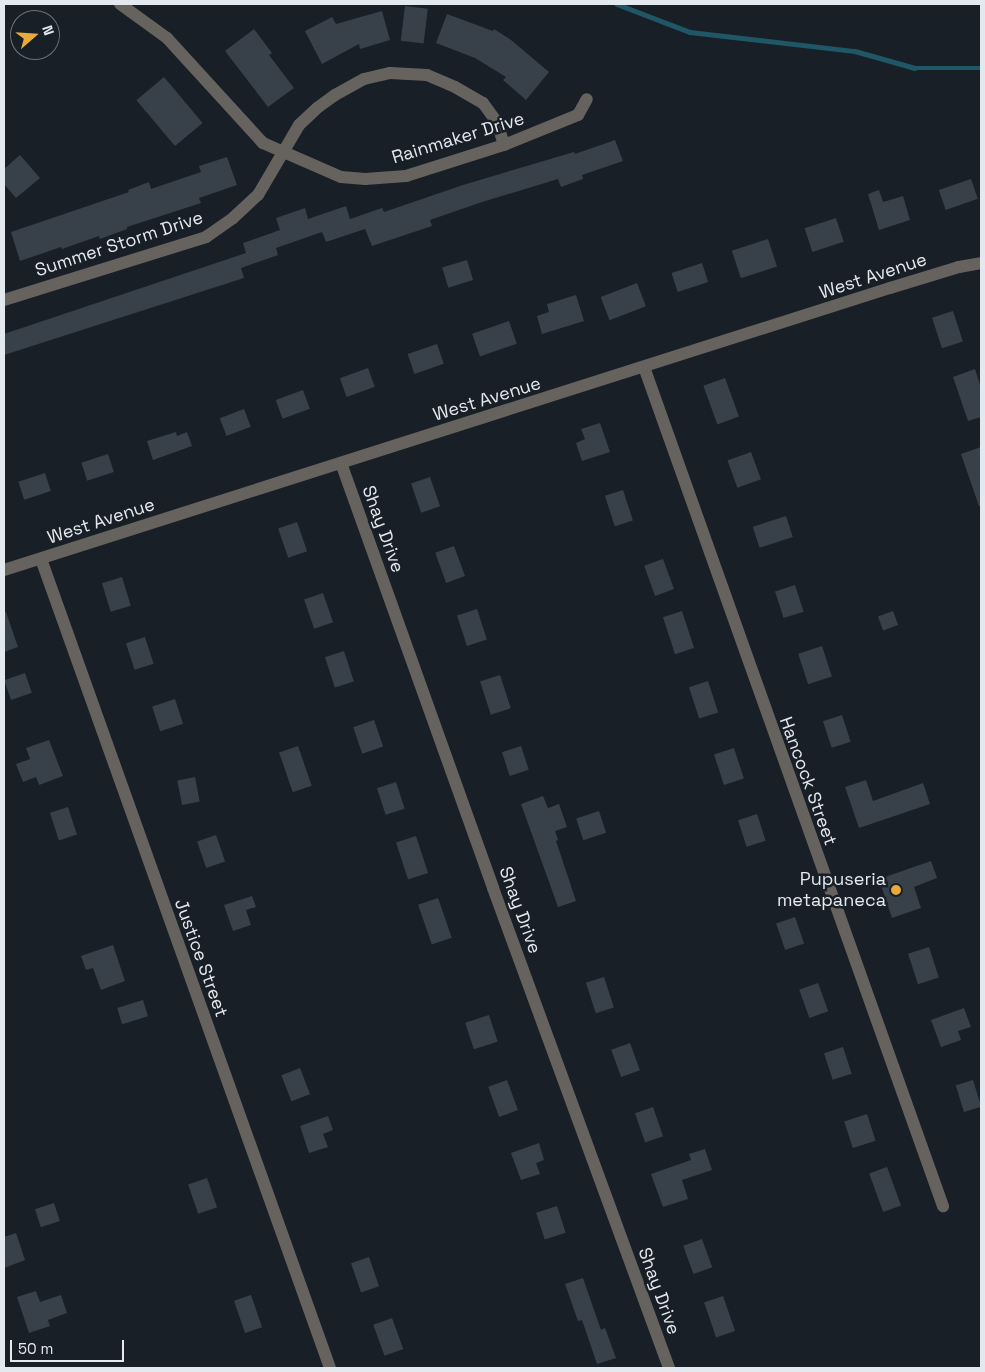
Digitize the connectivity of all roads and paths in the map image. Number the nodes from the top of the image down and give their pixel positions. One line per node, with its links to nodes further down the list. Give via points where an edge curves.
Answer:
1 (120, 4): 4 (street, Rainmaker Drive, via 167,38 263,144)
2 (587, 98): 3 (street, Rainmaker Drive, via 578,115)
3 (504, 145): 4 (street, Rainmaker Drive, via 406,176 365,179 341,177); 4 (street, Summer Storm Drive, via 497,122 483,103 427,75 390,73 364,79 317,108 300,125)
4 (284, 152): 6 (street, Summer Storm Drive, via 258,195 206,237)
5 (981, 263): 7 (street, West Avenue, via 959,267)
6 (4, 300)
7 (644, 367): 8 (street, West Avenue); 11 (street, Hancock Street)
8 (341, 463): 9 (street, West Avenue); 13 (street, Shay Drive)
9 (41, 559): 10 (street, West Avenue); 12 (street, Justice Street)
10 (4, 570)
11 (943, 1206)
12 (330, 1368)
13 (669, 1368)

